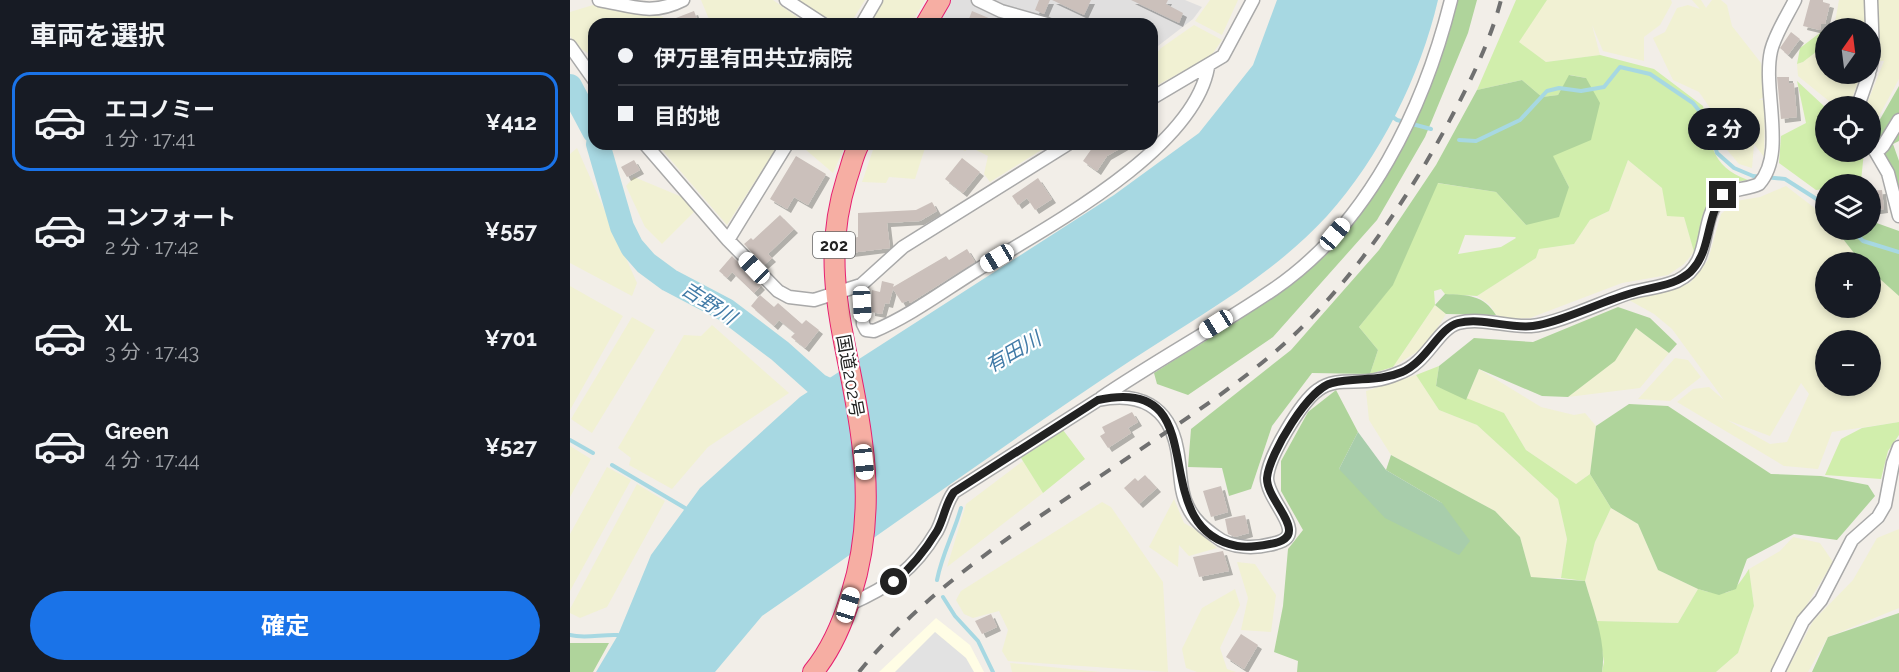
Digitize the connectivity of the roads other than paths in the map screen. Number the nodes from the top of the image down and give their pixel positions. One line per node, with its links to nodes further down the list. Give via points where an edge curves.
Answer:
1 (599, 0): 2 (street, via 654,10)
2 (683, 0)
3 (786, 0): 11 (street)
4 (876, 0): 12 (street)
5 (940, 0): 13 (highway)
6 (978, 0): 14 (street)
7 (1253, 0): 17 (street, via 1223,56)
8 (1451, 0): 33 (street, via 1445,27 1403,133 1369,192 1323,248 1276,288)
9 (1795, 0): 33 (street, via 1771,50 1772,150 1767,171 1759,184 1723,195 1716,204 1693,270 1677,281 1534,326 1470,321 1454,324 1423,359 1402,372 1375,380 1331,383 1318,390 1306,402 1272,457 1267,478 1270,493 1290,523 1286,538 1277,543 1238,546 1221,541 1200,525 1187,507 1177,448 1166,419 1153,405 1135,399)
10 (1871, 0): 15 (street)
11 (814, 18)
12 (866, 18)
13 (930, 18)
14 (1026, 18)
15 (1872, 18)
16 (570, 46): 18 (street)
17 (1208, 67): 19 (street); 21 (street, via 1205,85 1186,115)
18 (588, 72)
19 (1158, 95)
20 (1899, 120): 22 (street)
21 (1158, 145)
22 (1881, 146)
23 (650, 150): 30 (street)
24 (783, 150): 30 (street)
25 (857, 150): 32 (highway, 国道202号 / 202, via 836,225)
26 (1058, 150): 31 (street, via 903,247)
27 (1153, 150): 31 (street, via 1067,216 874,331 866,330 863,324)
28 (1881, 162): 29 (street, via 1888,173)
29 (1899, 216)
30 (728, 240): 32 (street, via 778,291 789,297 814,300)
31 (861, 285): 32 (street)
32 (836, 295): 35 (highway, 国道202号 / 202, via 866,483 866,522)
33 (1098, 400): 35 (street, via 954,492 938,530 904,574)
34 (1899, 447): 37 (street, via 1885,506 1852,540 1821,600 1803,621)
35 (848, 605): 36 (highway, 国道202号 / 202)
36 (813, 672)
37 (1778, 672)

